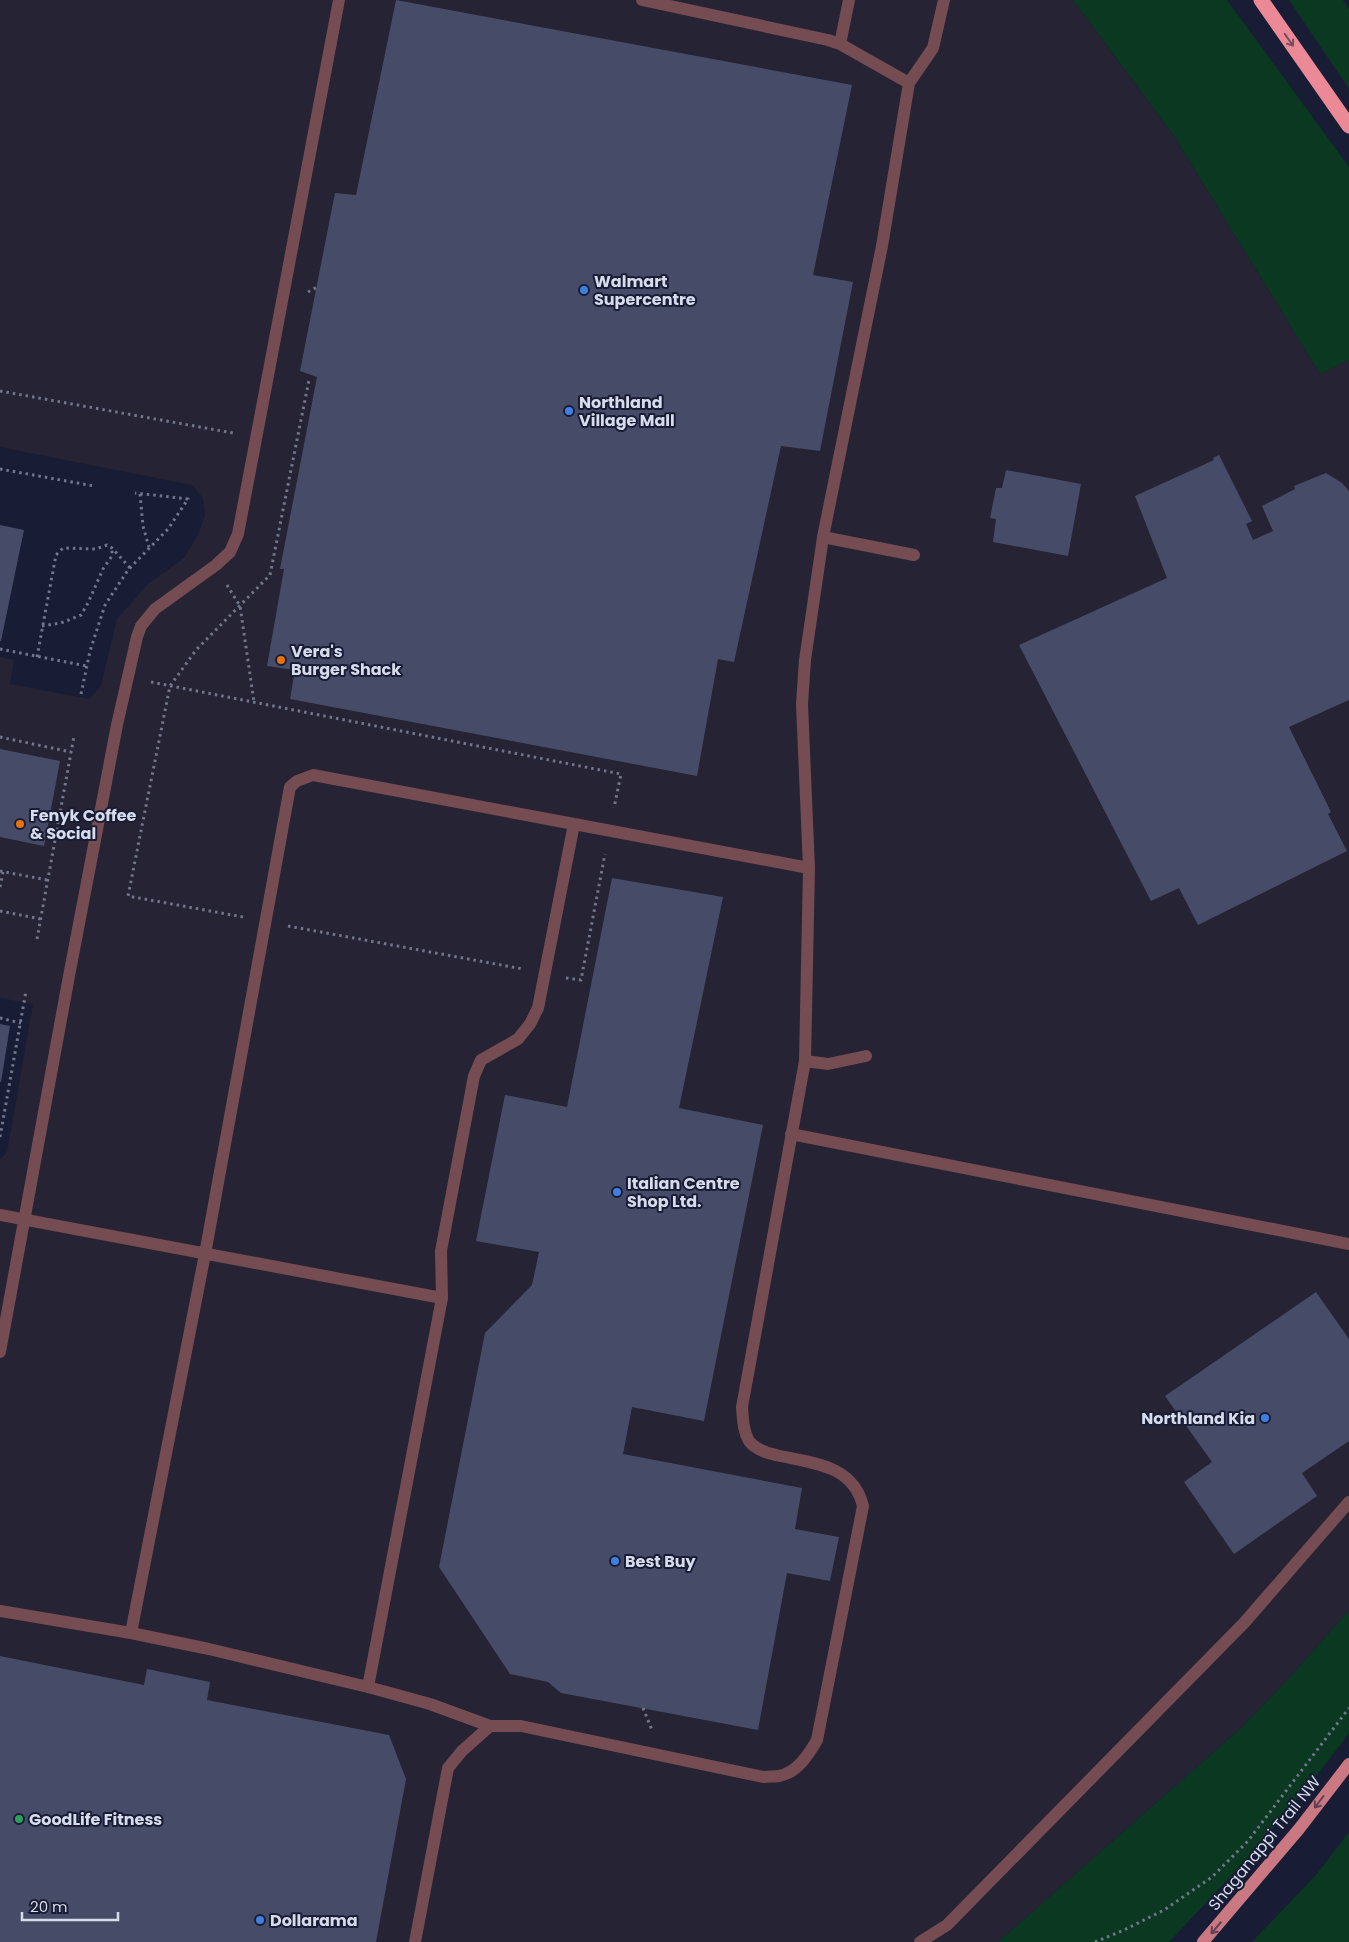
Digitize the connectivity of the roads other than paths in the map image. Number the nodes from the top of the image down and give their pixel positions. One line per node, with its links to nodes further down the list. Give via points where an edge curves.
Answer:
1 (339, 0): 17 (lane, via 238,534 230,552 155,610 141,626 137,637 76,937)
2 (642, 0): 6 (lane)
3 (849, 0): 6 (lane)
4 (944, 0): 7 (lane, via 933,48)
5 (1261, 0): 8 (highway, one-way to 8)
6 (840, 44): 7 (lane)
7 (910, 83): 9 (lane, via 882,246)
8 (1349, 126)
9 (823, 538): 10 (lane); 12 (lane, via 802,689)
10 (914, 555)
11 (574, 824): 12 (lane); 19 (lane, via 313,775 290,787); 20 (lane, via 538,1008 518,1039 481,1060 474,1076 441,1251)
12 (809, 868): 14 (lane)
13 (866, 1056): 14 (lane, via 828,1064)
14 (805, 1061): 15 (lane)
15 (791, 1134): 18 (lane); 26 (lane, via 742,1407 743,1426 750,1442 762,1452 824,1466 843,1474 860,1492 863,1506 818,1740 796,1768 780,1776 763,1777 521,1726)
16 (0, 1215): 17 (lane)
17 (25, 1221): 19 (lane); 21 (lane)
18 (1349, 1244)
19 (205, 1254): 20 (lane); 24 (lane)
20 (442, 1298): 25 (lane)
21 (0, 1352)
22 (1349, 1502): 29 (lane, via 1244,1623 947,1924)
23 (0, 1611): 24 (lane)
24 (131, 1633): 25 (lane)
25 (368, 1687): 26 (lane, via 430,1704)
26 (490, 1726): 28 (lane, via 448,1768)
27 (1349, 1764): 30 (main road, Shaganappi Trail NW, one-way to 30, via 1299,1829)
28 (415, 1942)
29 (920, 1942)
30 (1203, 1942)

